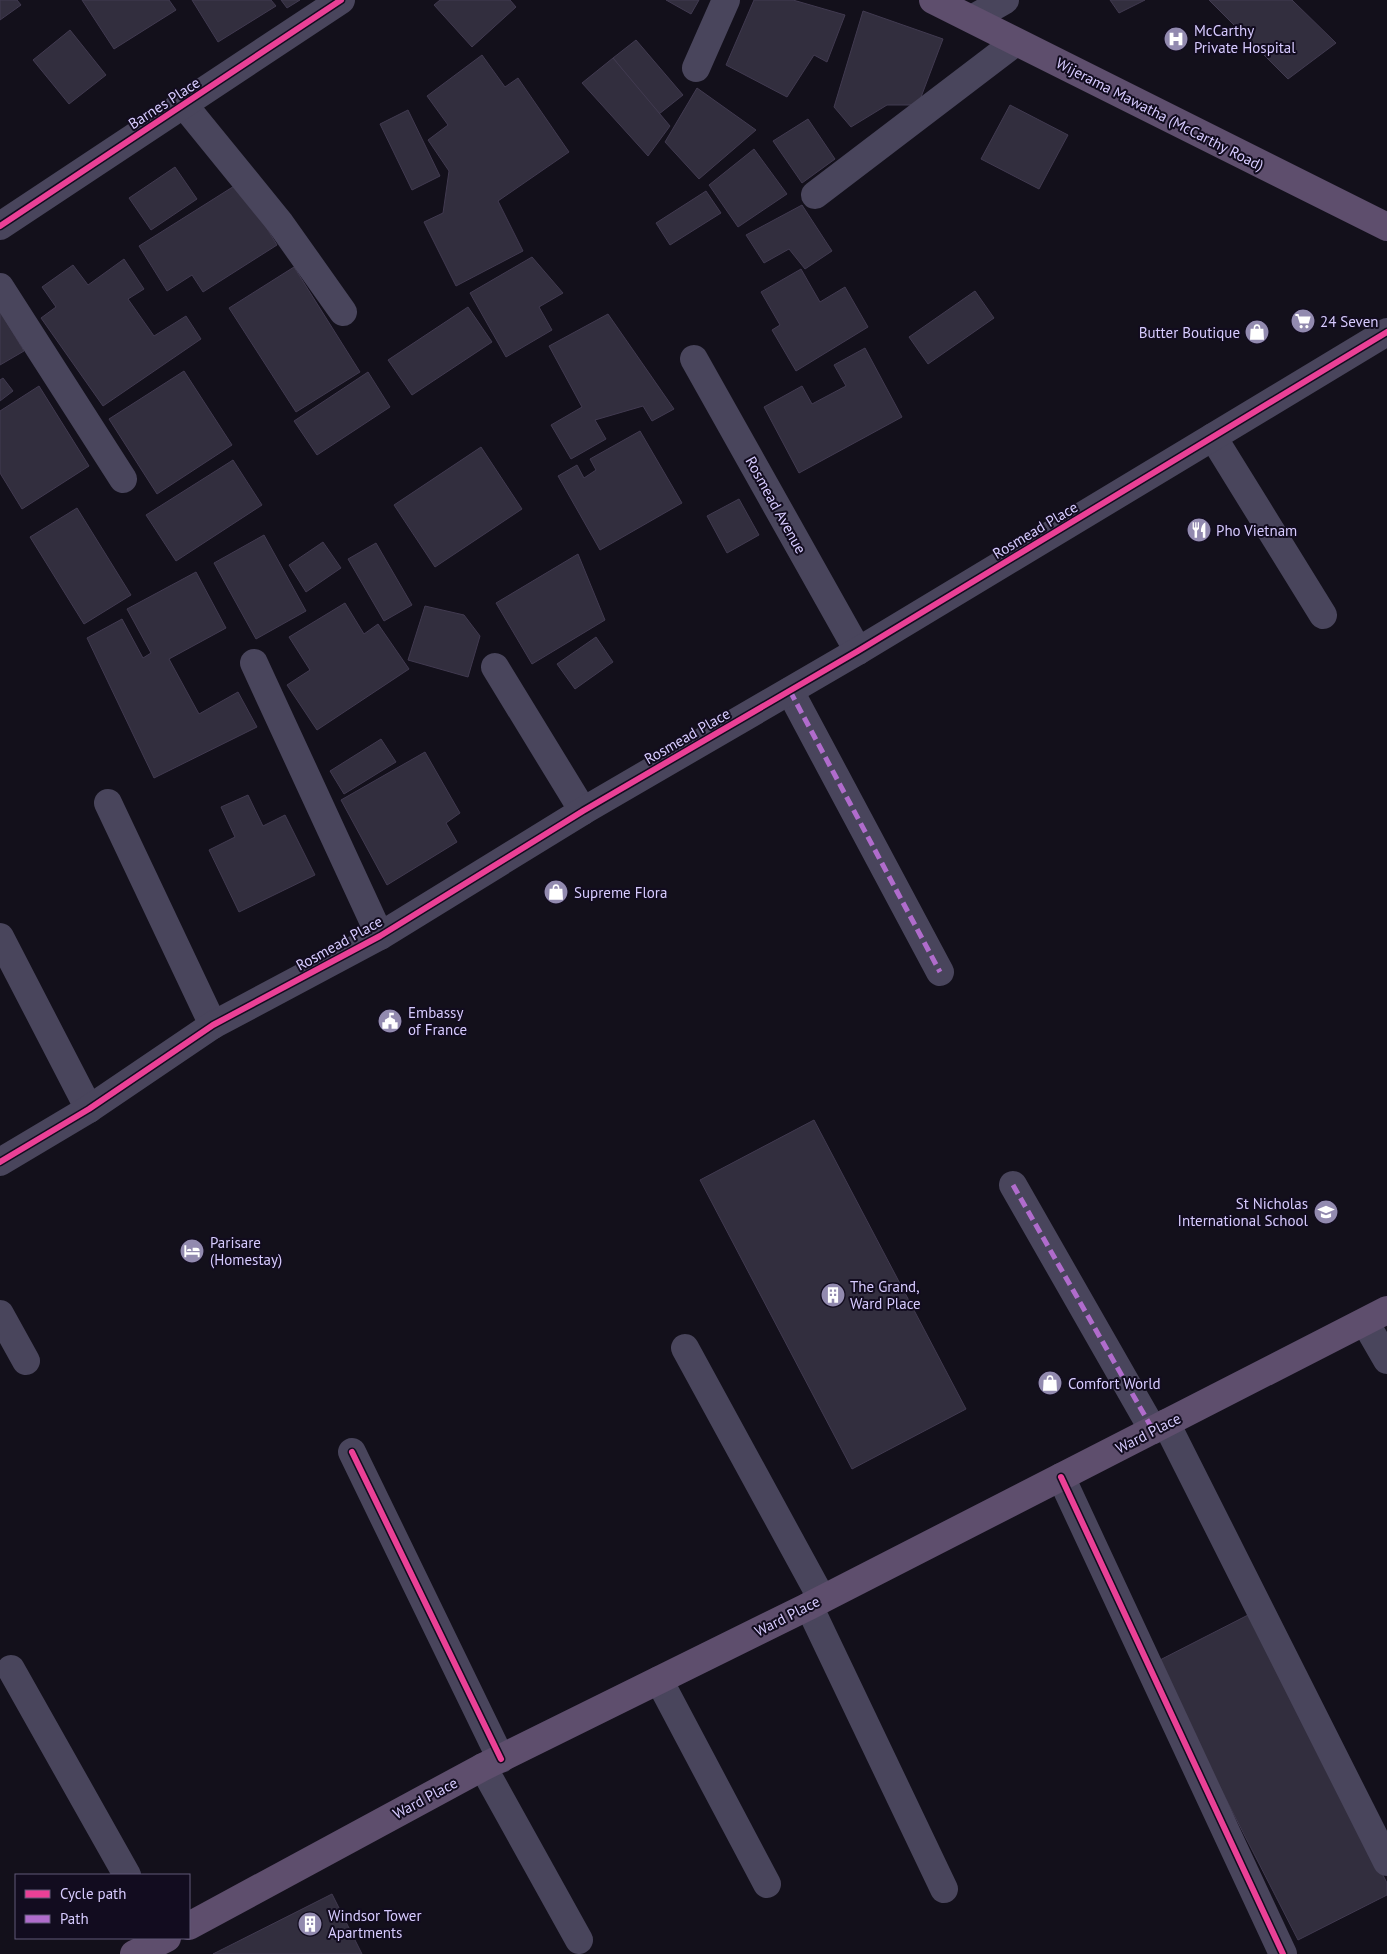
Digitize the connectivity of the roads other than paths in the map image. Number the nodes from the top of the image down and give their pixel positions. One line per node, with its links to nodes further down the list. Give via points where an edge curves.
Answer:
1 (341, 0): 8 (street, Barnes Place)
2 (726, 0): 7 (street)
3 (933, 0): 5 (main road, Wijerama Mawatha (McCarthy Road))
4 (1005, 0): 5 (street)
5 (972, 19): 6 (main road, Wijerama Mawatha (McCarthy Road))
6 (1016, 42): 9 (street); 11 (main road, Wijerama Mawatha (McCarthy Road))
7 (696, 68)
8 (184, 105): 10 (street, Barnes Place); 13 (street, via 280,223)
9 (816, 195)
10 (0, 226)
11 (1387, 227)
12 (0, 287): 17 (street)
13 (343, 312)
14 (1387, 332): 16 (street, Rosmead Place)
15 (694, 359): 19 (street, Rosmead Avenue)
16 (1213, 437): 18 (street); 19 (street, Rosmead Place)
17 (123, 479)
18 (1323, 615)
19 (858, 651): 22 (street, Rosmead Place)
20 (254, 663): 25 (street)
21 (495, 667): 24 (street)
22 (790, 691): 24 (street, Rosmead Place); 27 (street)
23 (108, 803): 28 (street)
24 (582, 811): 25 (street, Rosmead Place)
25 (380, 936): 28 (street, Rosmead Place)
26 (0, 937): 29 (street)
27 (940, 972)
28 (213, 1025): 29 (street, Rosmead Place)
29 (88, 1109): 30 (street, Rosmead Place)
30 (0, 1162)
31 (1013, 1184): 37 (street)
32 (0, 1314): 36 (street)
33 (1376, 1316): 35 (street); 37 (main road, Ward Place)
34 (685, 1348): 40 (street)
35 (1387, 1360)
36 (26, 1361)
37 (1160, 1427): 39 (main road, Ward Place); 44 (street)
38 (352, 1452): 43 (street)
39 (1061, 1477): 40 (main road, Ward Place); 52 (street)
40 (815, 1602): 42 (main road, Ward Place); 47 (street)
41 (11, 1669): 45 (street)
42 (659, 1680): 43 (main road, Ward Place); 46 (street)
43 (492, 1763): 48 (main road, Ward Place); 50 (street)
44 (1387, 1862)
45 (126, 1874)
46 (766, 1884)
47 (944, 1889)
48 (190, 1925)
49 (162, 1939): 51 (main road)
50 (579, 1940)
51 (134, 1954)
52 (1283, 1954)

